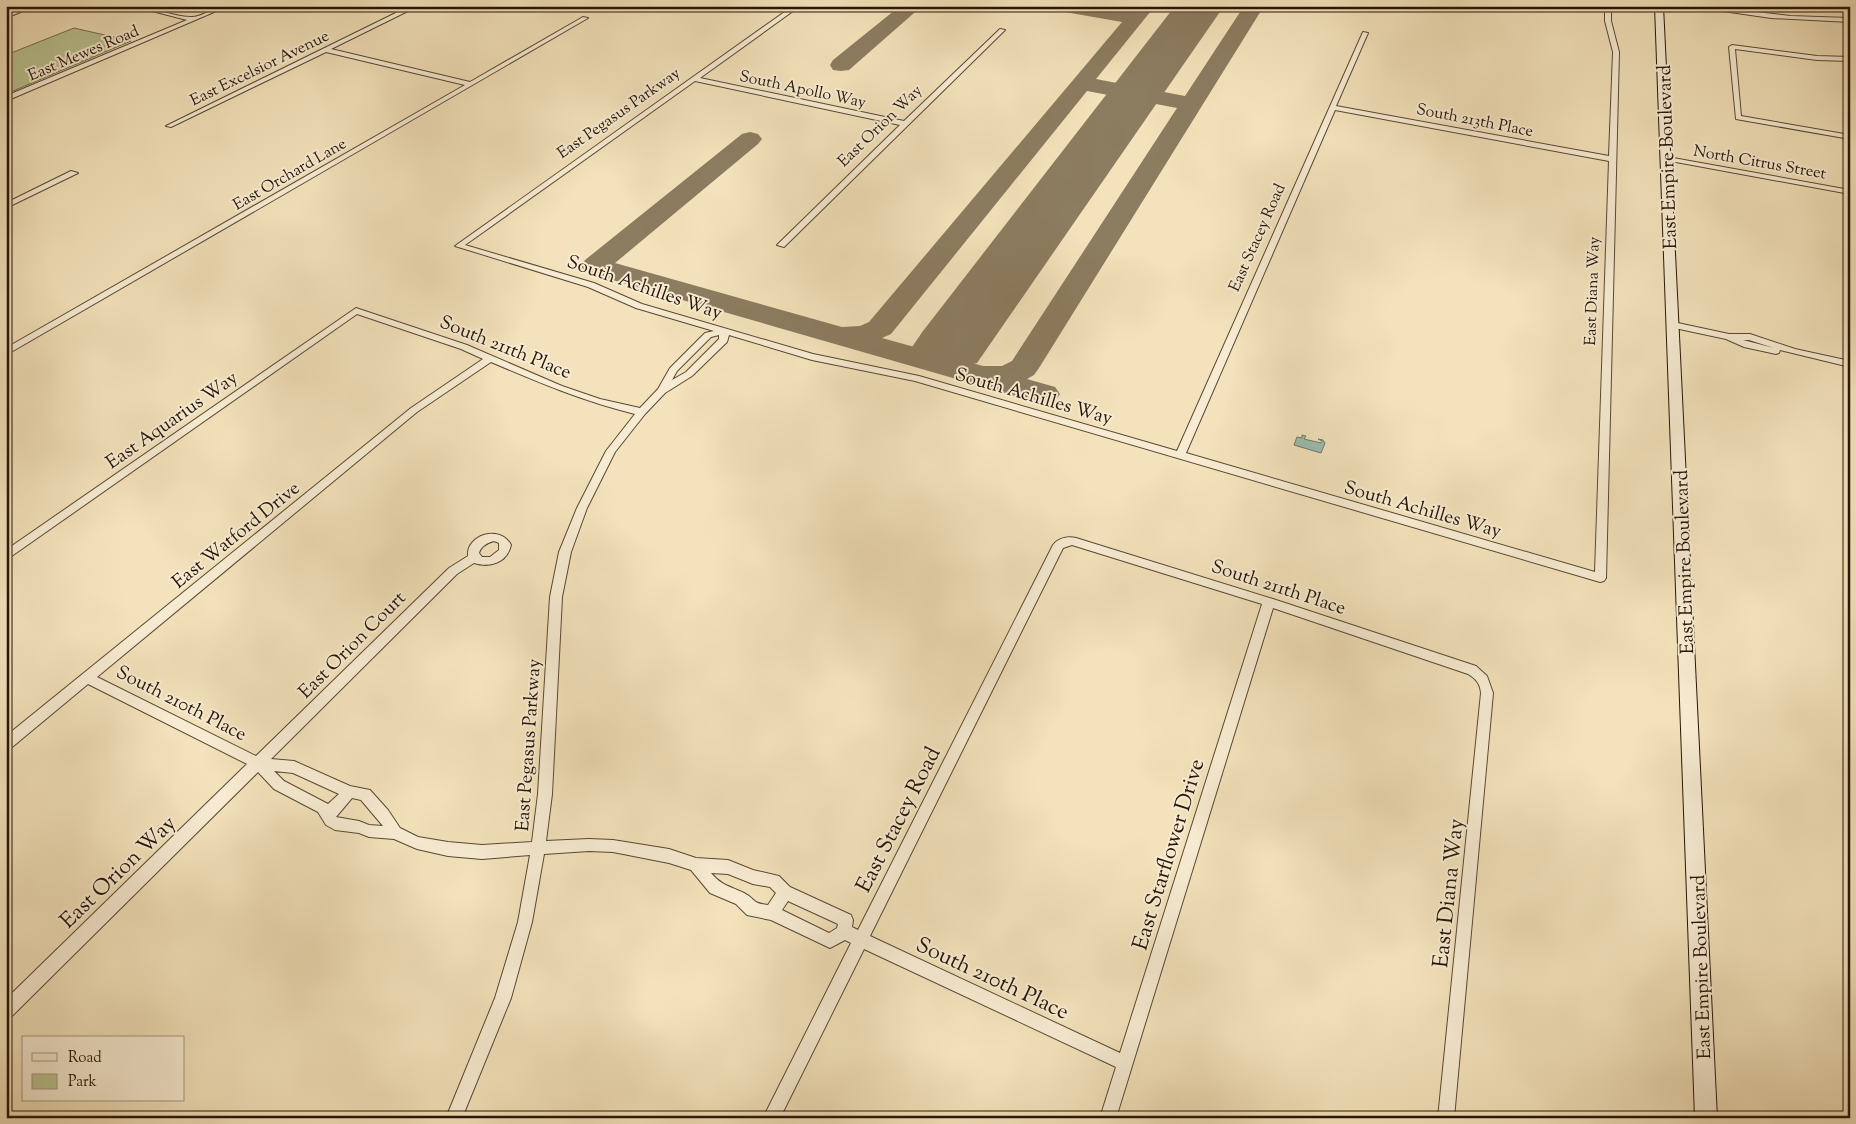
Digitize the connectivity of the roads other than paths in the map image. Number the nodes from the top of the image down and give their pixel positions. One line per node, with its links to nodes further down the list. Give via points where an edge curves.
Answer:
1 (32, 6): 11 (street)
2 (136, 6): 13 (street)
3 (225, 6): 13 (street, East Mewes Road)
4 (415, 6): 17 (street, East Excelsior Avenue)
5 (796, 6): 19 (street, East Pegasus Parkway)
6 (1608, 6): 27 (street, East Diana Way, via 1608,21 1616,52)
7 (1659, 6): 26 (street, East Empire Boulevard)
8 (1692, 6): 14 (street, via 1761,16)
9 (1844, 6): 10 (street)
10 (1850, 9)
11 (6, 16)
12 (585, 18): 20 (street, East Orchard Lane)
13 (194, 20): 21 (street, East Mewes Road)
14 (1850, 20)
15 (1002, 30): 23 (street, East Orion Way)
16 (1365, 32): 22 (street, East Stacey Road)
17 (326, 50): 20 (street); 24 (street, East Excelsior Avenue)
18 (1850, 59): 25 (street, via 1732,47 1738,118)
19 (694, 79): 23 (street, South Apollo Way); 32 (street, East Pegasus Parkway)
20 (471, 84): 36 (street, East Orchard Lane)
21 (6, 99)
22 (1332, 107): 27 (street, South 213th Place); 41 (street, East Stacey Road)
23 (906, 124): 31 (street, East Orion Way)
24 (169, 126)
25 (1850, 137)
26 (1665, 158): 29 (street, North Citrus Street); 34 (street, East Empire Boulevard)
27 (1612, 159): 45 (street, East Diana Way)
28 (74, 173): 30 (street)
29 (1850, 192)
30 (6, 206)
31 (781, 245)
32 (459, 246): 35 (street, South Achilles Way, via 591,285 639,306)
33 (356, 311): 37 (street, South 211th Place); 43 (street, East Aquarius Way)
34 (1673, 325): 38 (street, via 1729,337 1739,343 1761,344); 66 (street, East Empire Boulevard)
35 (724, 331): 39 (street, East Pegasus Parkway, via 724,340 688,374); 39 (street, East Pegasus Parkway, via 708,335 673,370); 41 (street, South Achilles Way, via 832,362 916,378)
36 (6, 352)
37 (490, 358): 40 (street, South 211th Place, via 559,388); 48 (street, East Watford Drive, via 414,410)
38 (1850, 364)
39 (662, 391): 40 (street, East Pegasus Parkway)
40 (642, 412): 54 (street, East Pegasus Parkway, via 611,452 582,508 565,552 556,597 545,794)
41 (1180, 455): 45 (street, South Achilles Way)
42 (1064, 542): 46 (street, South 211th Place, via 1081,543); 59 (street, East Stacey Road, via 1059,545)
43 (6, 556)
44 (475, 557): 50 (street, East Orion Court, via 452,571)
45 (1600, 578)
46 (1268, 602): 47 (street, South 211th Place); 61 (street, East Starflower Drive)
47 (1480, 675): 65 (street, East Diana Way, via 1488,693)
48 (88, 678): 49 (street, East Watford Drive); 50 (street, South 210th Place)
49 (6, 744)
50 (258, 763): 51 (street, South 210th Place, via 294,767); 52 (street, South 210th Place, via 280,785 323,808); 60 (street, East Orion Way)
51 (349, 792): 52 (street); 53 (street, South 210th Place, via 365,794 384,814)
52 (328, 814): 53 (street, South 210th Place, via 335,824)
53 (395, 834): 54 (street, South 210th Place, via 448,849 482,852)
54 (538, 848): 55 (street, South 210th Place, via 613,846 669,856); 62 (street, East Pegasus Parkway, via 525,922 503,998)
55 (696, 865): 56 (street, South 210th Place, via 728,867 774,881); 57 (street, via 715,888 741,899 752,910)
56 (785, 892): 57 (street); 58 (street, South 210th Place, via 846,920)
57 (772, 913): 58 (street, via 830,941)
58 (843, 931): 59 (street, South 210th Place)
59 (860, 939): 61 (street, South 210th Place); 63 (street, East Stacey Road)
60 (6, 1010)
61 (1124, 1063): 64 (street, East Starflower Drive)
62 (454, 1118)
63 (771, 1118)
64 (1108, 1118)
65 (1446, 1118)
66 (1706, 1118)

